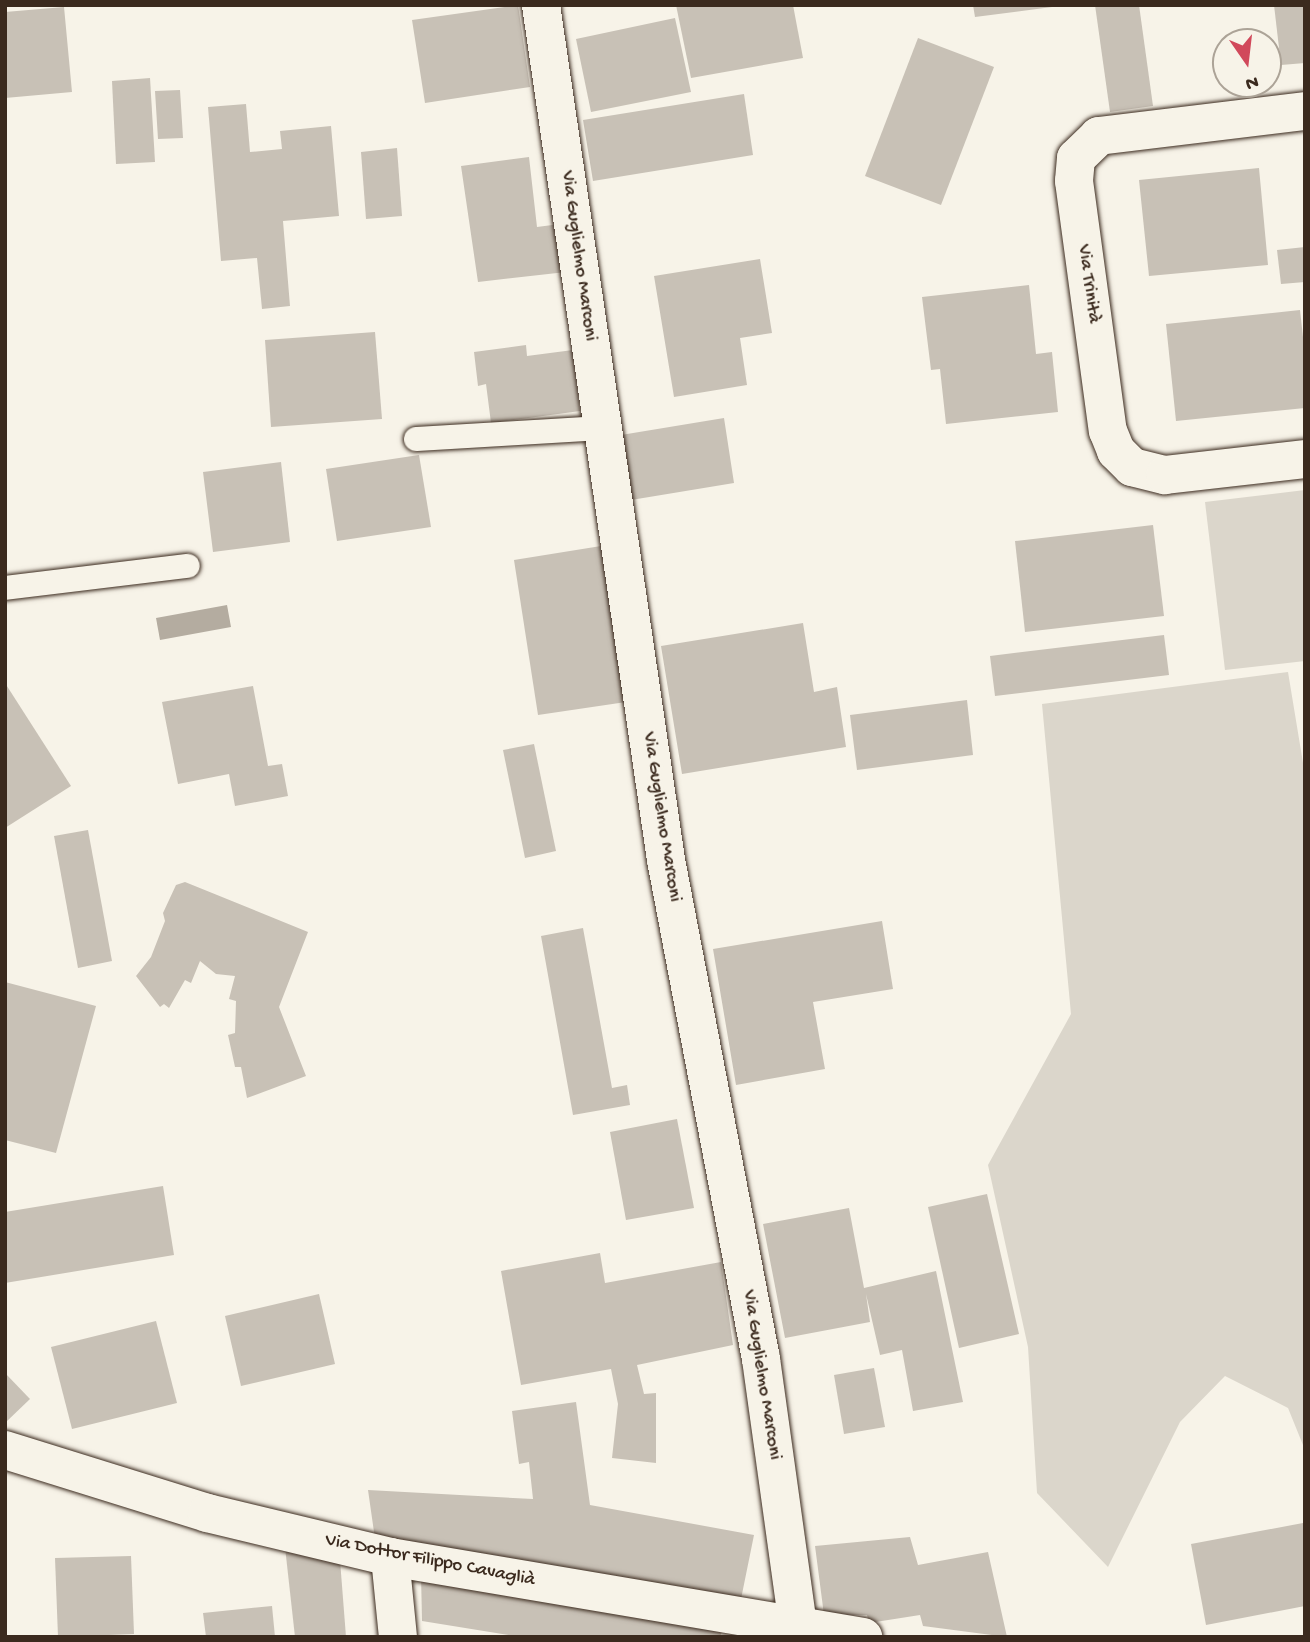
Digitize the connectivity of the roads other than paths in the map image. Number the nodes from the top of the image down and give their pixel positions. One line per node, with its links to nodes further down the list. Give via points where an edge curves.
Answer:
1 (541, 5): 3 (street, Via Guglielmo Marconi)
2 (1305, 111): 5 (street, Via Trinità, via 1099,136 1076,158 1074,181 1108,431 1116,451 1132,467 1165,475)
3 (603, 428): 4 (lane); 10 (street, Via Guglielmo Marconi, via 666,860 761,1359)
4 (416, 439)
5 (1305, 459)
6 (188, 566): 7 (lane)
7 (5, 589)
8 (5, 1450): 9 (street, Via Dottor Filippo Cavaglià, via 207,1513)
9 (390, 1557): 10 (street, Via Dottor Filippo Cavaglià); 11 (street)
10 (798, 1625): 12 (street, Via Dottor Filippo Cavaglià)
11 (398, 1637)
12 (863, 1637)

